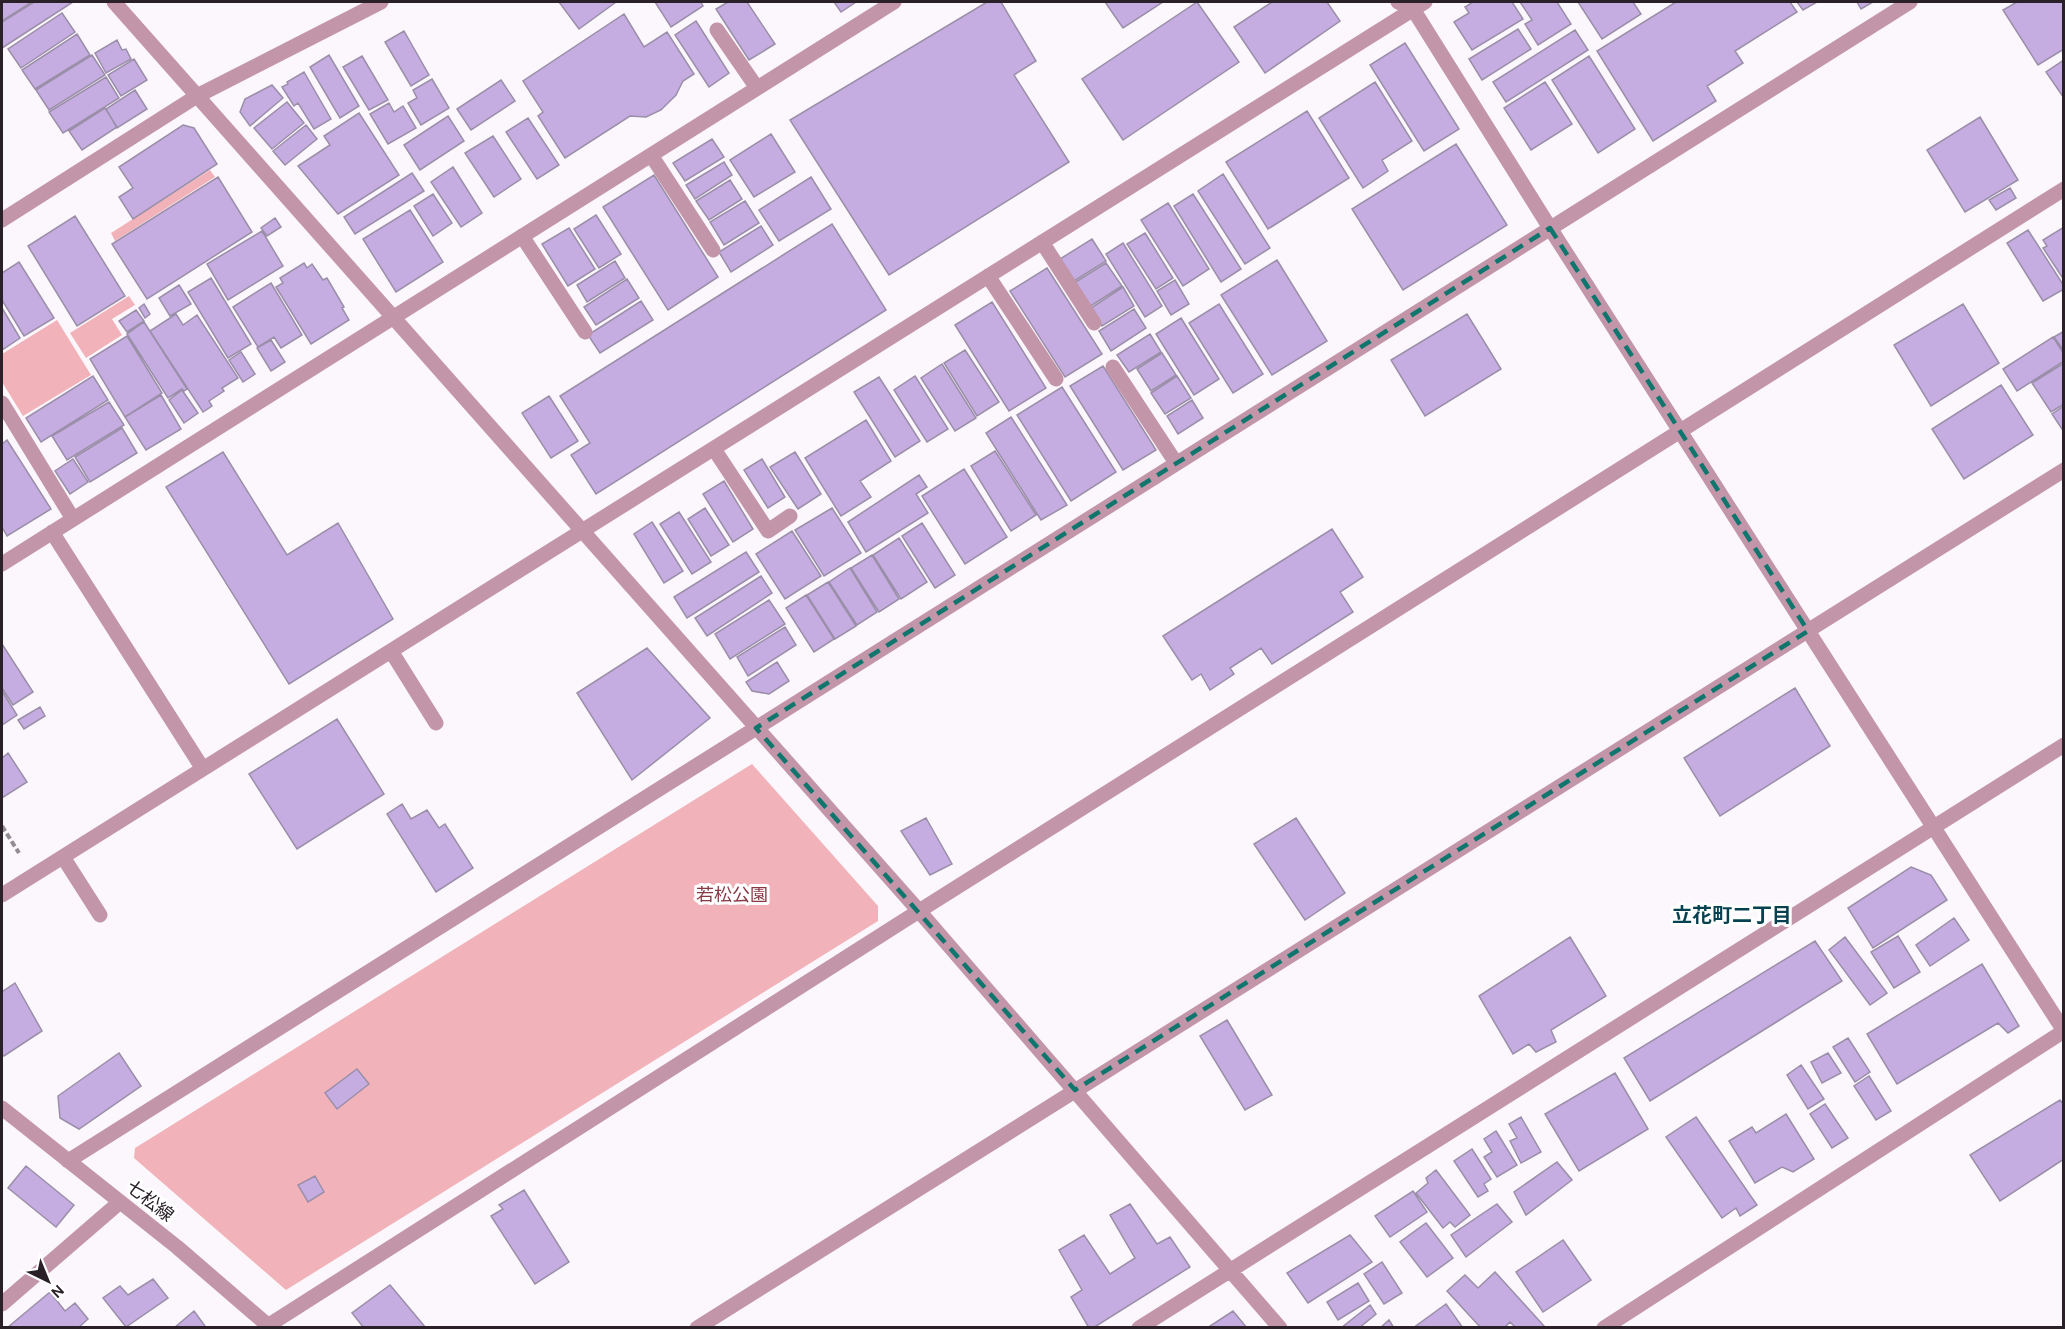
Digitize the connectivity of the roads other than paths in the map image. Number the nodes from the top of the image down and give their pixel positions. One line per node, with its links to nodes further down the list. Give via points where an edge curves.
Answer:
1 (114, 2): 9 (street)
2 (381, 2): 9 (street)
3 (894, 2): 8 (street)
4 (1398, 2): 6 (street)
5 (1906, 3): 13 (street)
6 (1418, 4): 13 (street); 15 (street)
7 (717, 30): 8 (street)
8 (757, 88): 10 (street)
9 (197, 96): 12 (street); 18 (street)
10 (651, 155): 14 (street); 16 (street)
11 (2064, 189): 24 (street)
12 (2, 220)
13 (1550, 228): 24 (street); 26 (street)
14 (522, 236): 18 (street); 20 (street)
15 (1042, 243): 17 (street); 19 (street)
16 (713, 250)
17 (988, 276): 22 (street); 25 (street)
18 (393, 318): 29 (street); 31 (street)
19 (1094, 322)
20 (585, 332)
21 (1113, 367): 26 (street)
22 (1056, 379)
23 (2, 402): 29 (street)
24 (1680, 431): 33 (street); 42 (street)
25 (714, 449): 28 (street, via 768,531); 31 (street)
26 (1176, 463): 36 (street)
27 (2064, 470): 33 (street)
28 (790, 516)
29 (73, 519): 30 (street)
30 (52, 532): 32 (street); 38 (street)
31 (582, 532): 34 (street); 36 (street)
32 (2, 564)
33 (1808, 631): 39 (street); 45 (street)
34 (391, 651): 35 (street); 38 (street)
35 (436, 723)
36 (756, 728): 42 (street); 47 (street)
37 (2064, 745): 39 (street)
38 (203, 769): 40 (street)
39 (1933, 827): 44 (street); 49 (street)
40 (63, 857): 41 (street); 43 (street)
41 (2, 895)
42 (919, 911): 45 (street); 51 (street)
43 (99, 915)
44 (2063, 1031): 55 (street)
45 (1075, 1090): 49 (street); 52 (street)
46 (2, 1108): 47 (street, 七松線)
47 (68, 1161): 48 (street, 七松線)
48 (120, 1202): 50 (street); 51 (street, 七松線)
49 (1232, 1270): 53 (street); 54 (street)
50 (2, 1304)
51 (270, 1326)
52 (697, 1328)
53 (1139, 1328)
54 (1280, 1328)
55 (1604, 1328)

